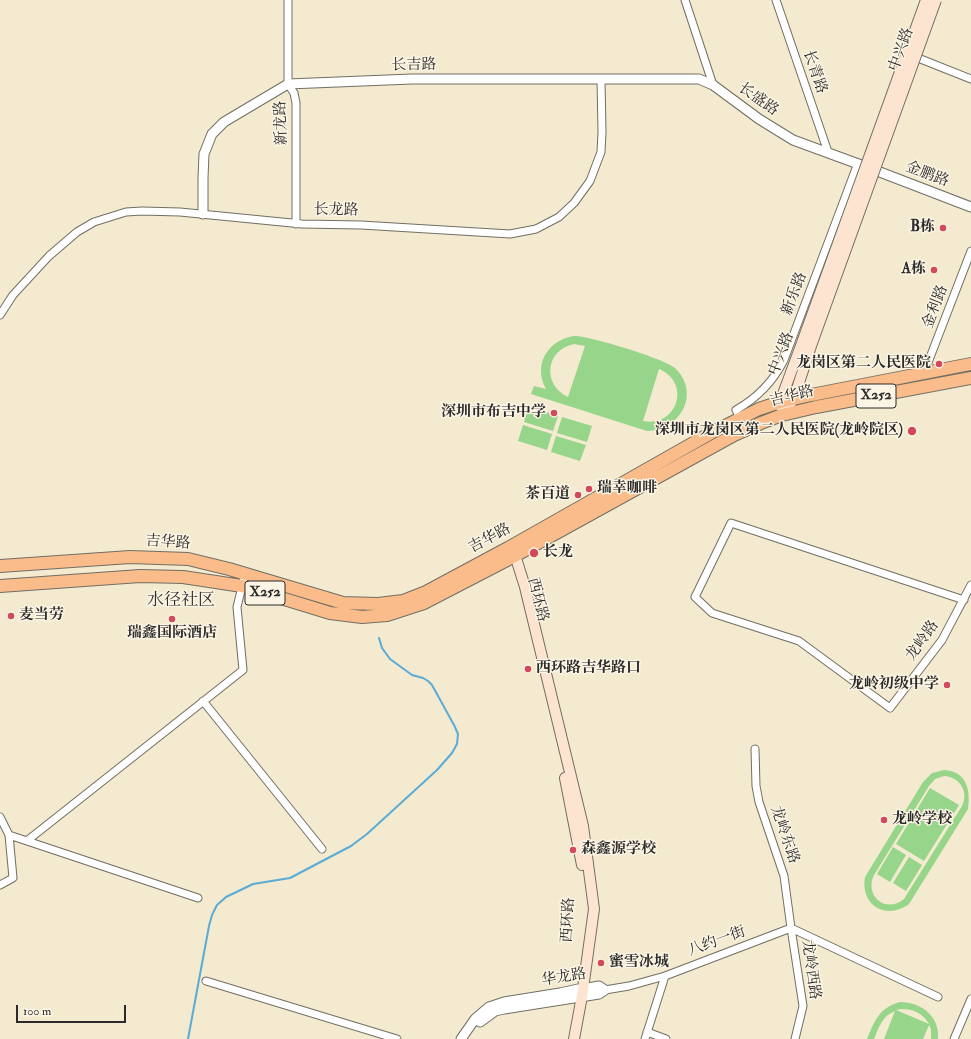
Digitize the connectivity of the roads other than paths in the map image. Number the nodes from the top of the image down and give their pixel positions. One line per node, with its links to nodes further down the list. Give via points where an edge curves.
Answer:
1 (288, 0): 9 (street, 新龙路)
2 (685, 0): 10 (street)
3 (776, 0): 11 (street, 长青路)
4 (927, 0): 13 (street); 19 (main road, 中兴路, bridge)
5 (935, 0): 6 (street); 19 (main road, 中兴路, bridge)
6 (913, 56): 8 (street); 13 (street)
7 (601, 79): 9 (street, 长吉路, via 412,79); 10 (street, 长吉路, via 699,80); 16 (street, 长龙路, via 601,152 590,181 574,203 559,217 536,229 510,234 361,224)
8 (971, 79)
9 (288, 84): 15 (street, 长吉路, via 224,122 212,134 204,154); 16 (street, 新龙路, via 294,93 296,103)
10 (713, 85): 11 (street, 长盛路, via 793,140)
11 (828, 152): 12 (street, 长盛路)
12 (858, 163): 13 (street, 长盛路); 26 (street, 新乐路, via 784,360 762,391 749,403 736,410)
13 (869, 168): 14 (street, 金鹏路)
14 (971, 207)
15 (203, 214): 16 (street, 长龙路); 18 (street, 长龙路, via 126,212 94,222 77,232 49,256 12,294)
16 (296, 224)
17 (971, 251): 21 (street, 金利路)
18 (0, 315)
19 (808, 342): 23 (main road, 中兴路); 24 (main road, 中兴路)
20 (971, 364): 21 (main road, 吉华路 / X252)
21 (924, 373): 23 (main road, 吉华路 / X252)
22 (971, 378): 25 (main road, 吉华路 / X252)
23 (794, 398): 24 (main road, 吉华路 / X252); 25 (main road, 中兴路)
24 (780, 402): 25 (main road, 中兴路); 26 (main road, 吉华路 / X252)
25 (782, 415): 27 (main road, 吉华路 / X252, via 734,435)
26 (740, 418): 27 (main road, 吉华路 / X252)
27 (510, 554): 29 (main road, 吉华路 / X252, via 426,592 403,600 378,604 343,603); 32 (main road, 吉华路 / X252, via 424,603 388,615 362,617 330,613); 46 (main road, 西环路, via 556,736 586,888 587,910)
28 (0, 566): 29 (main road, 吉华路 / X252, via 137,557 188,559)
29 (245, 574): 32 (street)
30 (971, 585): 33 (street, 龙岭路)
31 (0, 586): 32 (main road, 吉华路 / X252, via 140,576 183,577)
32 (242, 586): 34 (street, via 237,608 243,670)
33 (964, 600): 33 (street, 龙岭路, via 731,522 695,597 712,613 799,641 890,708 942,640)
34 (203, 701): 38 (street); 39 (street)
35 (755, 749): 42 (street, 龙岭东路, via 759,802 784,876)
36 (0, 817): 37 (street)
37 (9, 834): 38 (street); 40 (street, via 13,878)
38 (28, 840): 41 (street)
39 (322, 849)
40 (0, 885)
41 (198, 898)
42 (791, 928): 43 (street, 八约一街); 47 (street); 57 (street, 龙岭西路, via 804,1006)
43 (665, 976): 45 (street, 八约一街); 49 (street)
44 (206, 981): 50 (street)
45 (606, 990): 46 (street, 华龙路, via 599,986)
46 (580, 993): 51 (street, 华龙路, via 560,993 504,1002 490,1007 475,1018); 52 (street, 华龙路, via 495,1011 481,1021); 53 (main road, 西环路); 54 (main road, 西环路)
47 (938, 997)
48 (971, 999): 58 (street)
49 (648, 1032): 55 (street); 56 (street)
50 (392, 1038)
51 (461, 1039)
52 (468, 1039)
53 (568, 1039)
54 (574, 1039)
55 (645, 1039)
56 (666, 1039)
57 (795, 1039)
58 (954, 1039)

